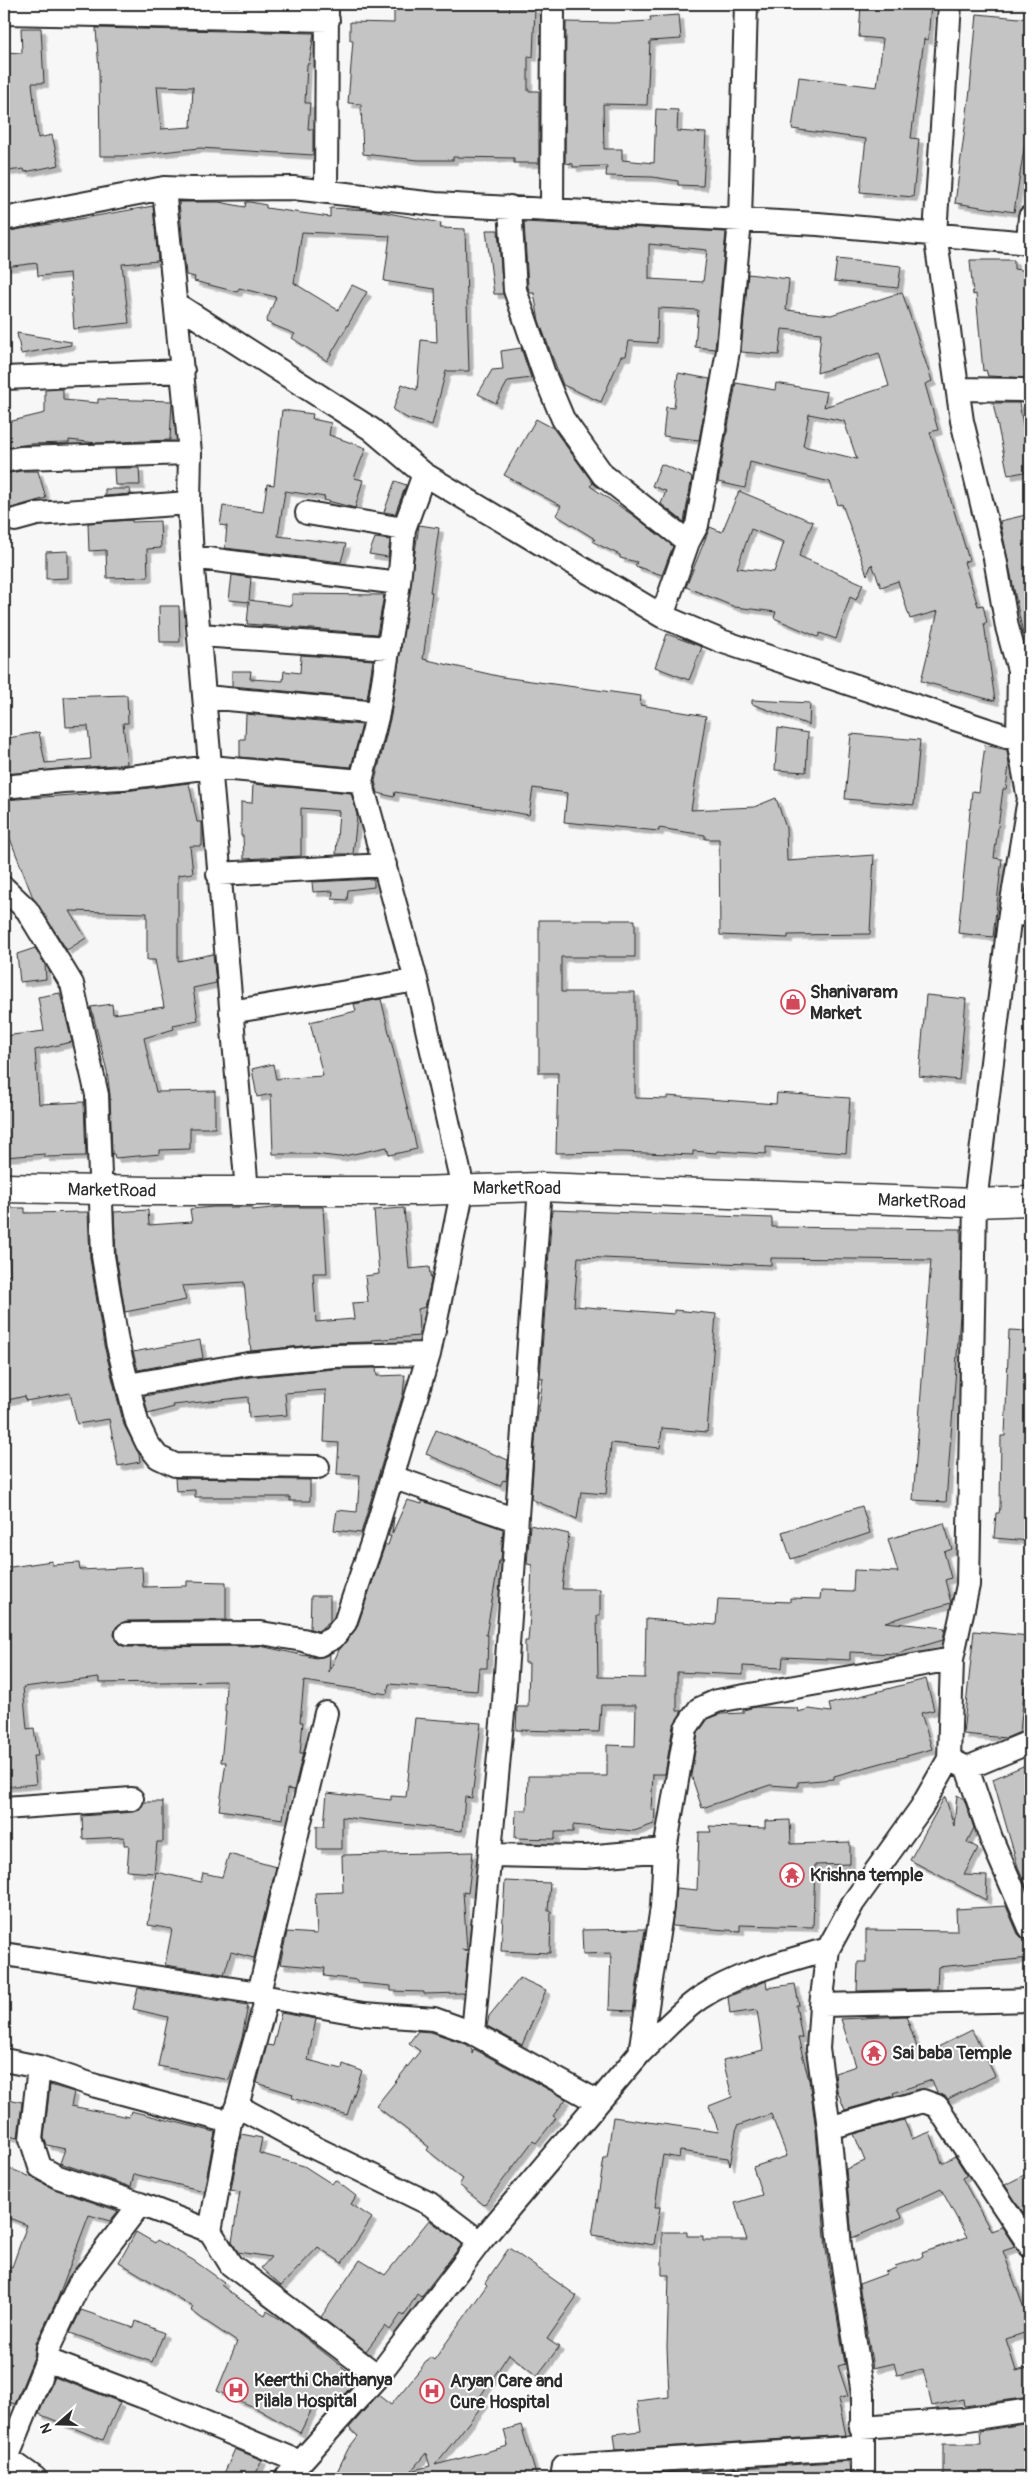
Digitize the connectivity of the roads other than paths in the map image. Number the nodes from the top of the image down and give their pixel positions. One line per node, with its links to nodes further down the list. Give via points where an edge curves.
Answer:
1 (553, 4): 9 (street)
2 (746, 4): 12 (street)
3 (950, 4): 13 (street)
4 (328, 12): 5 (street); 7 (street)
5 (4, 13)
6 (164, 188): 7 (street, via 293,188); 11 (street); 15 (street)
7 (326, 192): 8 (street, via 435,204)
8 (510, 207): 9 (street); 27 (street, via 516,290 563,419 603,475)
9 (552, 210): 12 (street)
10 (1030, 218): 14 (street)
11 (4, 220)
12 (740, 221): 13 (street); 27 (street, via 728,351 697,525)
13 (936, 234): 14 (street); 18 (street)
14 (1029, 242)
15 (176, 304): 16 (street); 22 (street, via 371,430)
16 (183, 371): 17 (street); 20 (street)
17 (4, 378)
18 (958, 389): 19 (street); 33 (street, via 962,421 996,558 1006,627)
19 (1030, 392)
20 (190, 453): 21 (street); 23 (street)
21 (4, 461)
22 (424, 474): 26 (street); 30 (street)
23 (189, 502): 25 (street, via 37,514); 28 (street)
24 (307, 513): 26 (street)
25 (15, 520)
26 (404, 528): 29 (street)
27 (688, 542): 30 (street)
28 (192, 557): 29 (street); 31 (street)
29 (399, 583): 32 (street)
30 (662, 616): 36 (street, via 721,641)
31 (200, 635): 32 (street); 34 (street)
32 (388, 648): 35 (street)
33 (1024, 670): 36 (street)
34 (206, 697): 35 (street); 37 (street)
35 (378, 713): 38 (street)
36 (1024, 742): 43 (street, via 1029,799)
37 (211, 767): 38 (street); 39 (street); 41 (street)
38 (361, 781): 40 (street)
39 (4, 787)
40 (385, 865): 41 (street); 44 (street)
41 (218, 874): 45 (street)
42 (4, 888): 49 (street, via 26,910 72,984 97,1095)
43 (1020, 914): 52 (street)
44 (416, 980): 45 (street); 48 (street)
45 (231, 1012): 50 (street)
46 (540, 1187): 48 (street, MarketRoad); 52 (street, MarketRoad); 57 (street)
47 (4, 1188): 49 (street, MarketRoad)
48 (463, 1188): 50 (street, MarketRoad); 53 (street)
49 (100, 1191): 50 (street, MarketRoad); 54 (street, via 103,1256 117,1342)
50 (247, 1191)
51 (1030, 1201): 52 (street, MarketRoad)
52 (975, 1203): 59 (street, via 968,1585)
53 (429, 1354): 54 (street, via 305,1358 248,1364); 56 (street)
54 (128, 1385): 55 (street, via 137,1422 147,1444 158,1456 175,1465)
55 (318, 1467)
56 (392, 1477): 57 (street); 58 (street, via 345,1623 333,1638 319,1645 261,1633)
57 (516, 1520): 66 (street)
58 (127, 1634)
59 (952, 1659): 62 (street); 65 (street, via 718,1701 699,1709 686,1728)
60 (326, 1713): 70 (street)
61 (1030, 1742): 62 (street)
62 (958, 1764): 67 (street); 68 (street, via 921,1808 853,1903)
63 (132, 1799): 64 (street)
64 (4, 1808)
65 (665, 1850): 66 (street, via 585,1856); 74 (street, via 662,1907)
66 (490, 1855): 73 (street)
67 (1030, 1928)
68 (828, 1948): 72 (street); 74 (street, via 735,1978 720,1986 698,2000)
69 (4, 1954): 70 (street)
70 (263, 1995): 73 (street, via 362,2014 434,2019); 78 (street)
71 (1030, 2000): 72 (street)
72 (821, 2005): 79 (street, via 818,2049)
73 (473, 2033): 77 (street)
74 (640, 2053): 77 (street)
75 (4, 2060): 76 (street)
76 (39, 2066): 78 (street, via 96,2086); 80 (street, via 32,2139 40,2167 58,2177)
77 (598, 2102): 82 (street)
78 (234, 2114): 81 (street); 82 (street, via 309,2145 430,2204)
79 (829, 2128): 83 (street, via 922,2101 937,2106); 87 (street, via 840,2247 862,2394)
80 (140, 2204): 81 (street); 84 (street, via 79,2284 48,2349)
81 (210, 2231): 85 (street, via 232,2265)
82 (480, 2242): 85 (street)
83 (1030, 2246)
84 (47, 2360): 88 (street); 89 (street, via 149,2399)
85 (378, 2376): 89 (street)
86 (1030, 2410): 87 (street)
87 (861, 2437): 91 (street, via 564,2466); 92 (street)
88 (6, 2458): 90 (street)
89 (293, 2470)
90 (36, 2478)
91 (562, 2478)
92 (863, 2478)

